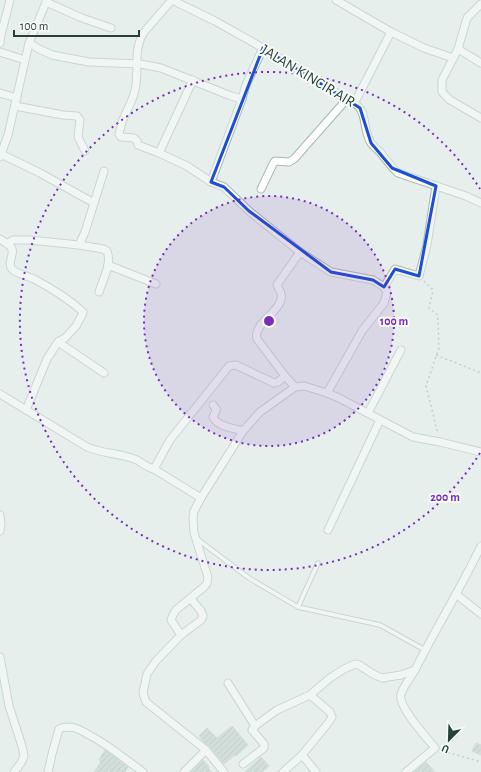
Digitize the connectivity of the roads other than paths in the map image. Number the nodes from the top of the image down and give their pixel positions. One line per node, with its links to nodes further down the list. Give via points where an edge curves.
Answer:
1 (10, 0): 8 (street)
2 (172, 0): 10 (street, JALAN KINCIR AIR); 16 (street, via 141,37)
3 (336, 0): 7 (street)
4 (46, 1): 6 (street); 9 (street)
5 (481, 4): 11 (street, via 467,18)
6 (111, 28)
7 (390, 32): 13 (street); 22 (street)
8 (0, 42)
9 (29, 44): 14 (street); 16 (street, via 52,55 89,62)
10 (263, 48): 20 (street); 21 (street, JALAN KINCIR AIR)
11 (458, 49): 13 (street); 15 (street)
12 (0, 52): 14 (street)
13 (453, 58): 24 (street, via 442,80 442,92 450,100)
14 (25, 60): 19 (street)
15 (481, 63)
16 (137, 64): 17 (street, via 161,68); 26 (street, via 135,91 120,134 121,137 134,138 138,146)
17 (193, 80): 20 (street); 26 (street)
18 (0, 93): 19 (street)
19 (16, 98): 23 (street)
20 (242, 99): 29 (street)
21 (347, 99): 22 (street, JALAN KINCIR AIR); 31 (street, via 294,159 289,162 275,161)
22 (355, 102): 30 (street, JALAN KINCIR AIR, via 363,114 371,143 392,168 398,173)
23 (15, 106): 25 (street, via 77,116 80,120 78,137); 27 (street)
24 (481, 118)
25 (85, 151)
26 (159, 153): 29 (street, via 189,167)
27 (0, 155): 32 (street)
28 (104, 171): 32 (street)
29 (211, 182): 37 (street, via 224,187)
30 (436, 186): 33 (street, JALAN KINCIR AIR); 40 (street, via 427,245 419,276 395,269)
31 (261, 189)
32 (94, 202): 36 (street)
33 (481, 203)
34 (0, 239): 35 (street)
35 (7, 244): 36 (street, via 13,240 30,240); 42 (street, via 13,251 10,263 13,270 56,292 82,312 73,330)
36 (79, 245): 38 (street, via 107,251)
37 (300, 252): 40 (street, via 331,272 373,280); 45 (street, via 279,282 282,295 277,307 256,334 257,339)
38 (108, 265): 39 (street); 41 (street)
39 (156, 284)
40 (384, 287): 47 (street, via 387,292 384,303 362,331)
41 (99, 292)
42 (58, 342): 44 (street); 50 (street, via 47,359)
43 (401, 350): 51 (street)
44 (104, 373)
45 (285, 376): 46 (street); 55 (street, via 274,383 236,365 229,366 170,440)
46 (295, 387): 47 (street, via 304,386); 53 (street, via 260,412)
47 (327, 393): 51 (street)
48 (0, 394): 50 (street)
49 (213, 405): 53 (street, via 216,408 213,417 216,422)
50 (26, 410): 55 (street, via 87,447 131,458)
51 (368, 413): 52 (street)
52 (380, 420): 54 (street, via 414,437); 58 (street)
53 (244, 431): 56 (street)
54 (481, 452)
55 (154, 469): 56 (street)
56 (201, 498): 60 (street, via 194,511)
57 (0, 515): 59 (street)
58 (328, 530)
59 (0, 531)
60 (195, 537): 64 (street, via 208,578 204,587); 65 (lane, via 249,578)
61 (481, 546): 63 (street)
62 (318, 563): 65 (lane)
63 (456, 594): 66 (street); 68 (street)
64 (191, 599): 67 (street, via 172,615 172,620); 67 (street, via 204,616)
65 (298, 607): 68 (lane, via 380,625)
66 (481, 614)
67 (181, 635): 75 (street, via 147,674 142,693 146,702)
68 (424, 650): 70 (street)
69 (0, 656): 71 (street)
70 (415, 670): 73 (street, via 382,678 355,664 330,678); 86 (street, via 400,699 406,712 435,748)
71 (2, 675): 78 (street, via 24,756)
72 (228, 683): 74 (street)
73 (310, 695): 74 (street, via 277,710); 76 (street, via 330,712 332,717)
74 (255, 726): 77 (street, via 252,730 264,744 264,748)
75 (206, 750): 82 (street); 83 (street)
76 (302, 755): 84 (street); 85 (street)
77 (243, 764)
78 (15, 770): 79 (street)
79 (24, 772)
80 (48, 772): 81 (street, via 59,729 73,727 100,741)
81 (143, 772)
82 (184, 772)
83 (224, 772)
84 (283, 772)
85 (316, 772)
86 (406, 772)

